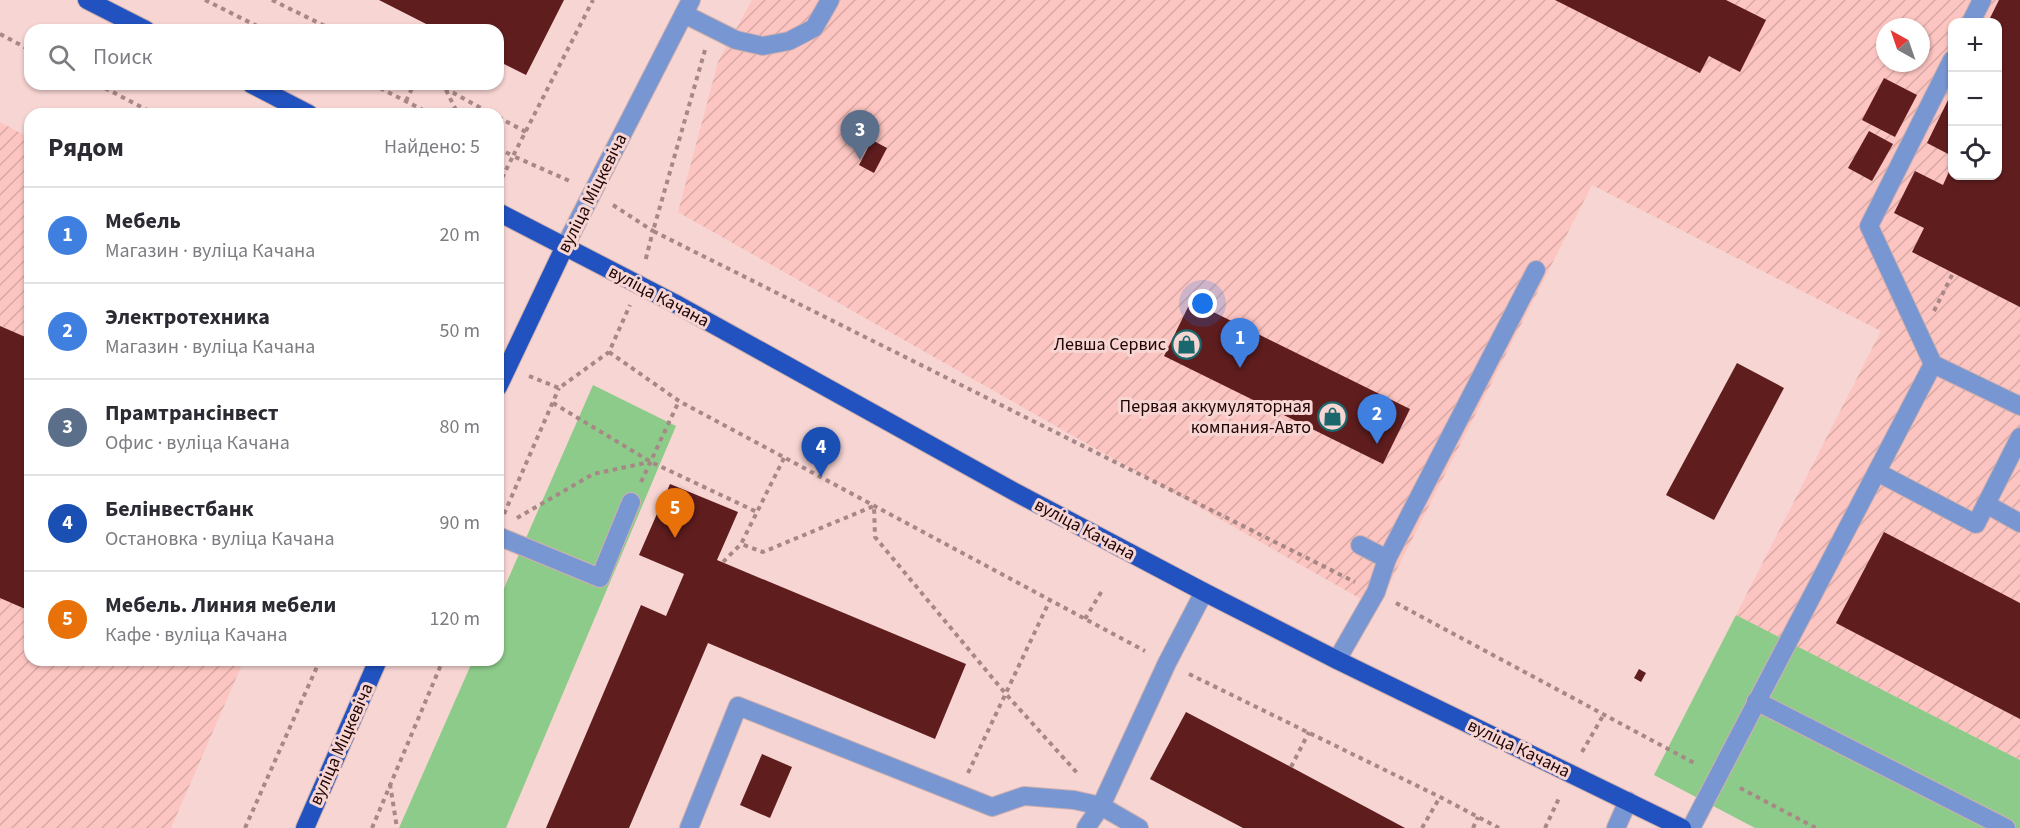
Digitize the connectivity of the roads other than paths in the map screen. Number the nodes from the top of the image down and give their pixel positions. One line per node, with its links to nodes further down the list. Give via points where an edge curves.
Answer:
1 (87, 0): 6 (main road)
2 (830, 0): 4 (street, via 814,28 789,41 763,46 736,40 711,28)
3 (1982, 0): 5 (street)
4 (687, 7): 11 (street, вуліца Міцкевіча)
5 (1973, 18)
6 (134, 24)
7 (1948, 70): 13 (street, via 1869,226)
8 (263, 90): 9 (main road)
9 (297, 108)
10 (504, 215): 11 (main road, вуліца Качана)
11 (564, 246): 14 (main road, вуліца Міцкевіча); 24 (main road, вуліца Качана)
12 (1536, 270): 23 (street)
13 (1933, 364): 15 (street); 17 (street)
14 (504, 374)
15 (2020, 406)
16 (2020, 437): 19 (street)
17 (1877, 472): 19 (street, via 1976,524); 27 (street)
18 (631, 502): 21 (street, via 600,578)
19 (1986, 504): 20 (street)
20 (2020, 523)
21 (504, 529)
22 (1360, 545): 23 (street)
23 (1387, 559): 25 (street, via 1376,592)
24 (1204, 592): 25 (main road, вуліца Качана); 29 (street)
25 (1337, 660): 28 (main road, вуліца Качана)
26 (375, 666): 30 (main road, вуліца Міцкевіча)
27 (1756, 701): 36 (street); 37 (street)
28 (1628, 801): 34 (street); 35 (main road, вуліца Качана)
29 (1101, 806): 31 (street, via 1024,796 993,807 738,706); 32 (street); 33 (street)
30 (304, 828)
31 (689, 828)
32 (1086, 828)
33 (1139, 828)
34 (1616, 828)
35 (1682, 828)
36 (1691, 828)
37 (2006, 828)

